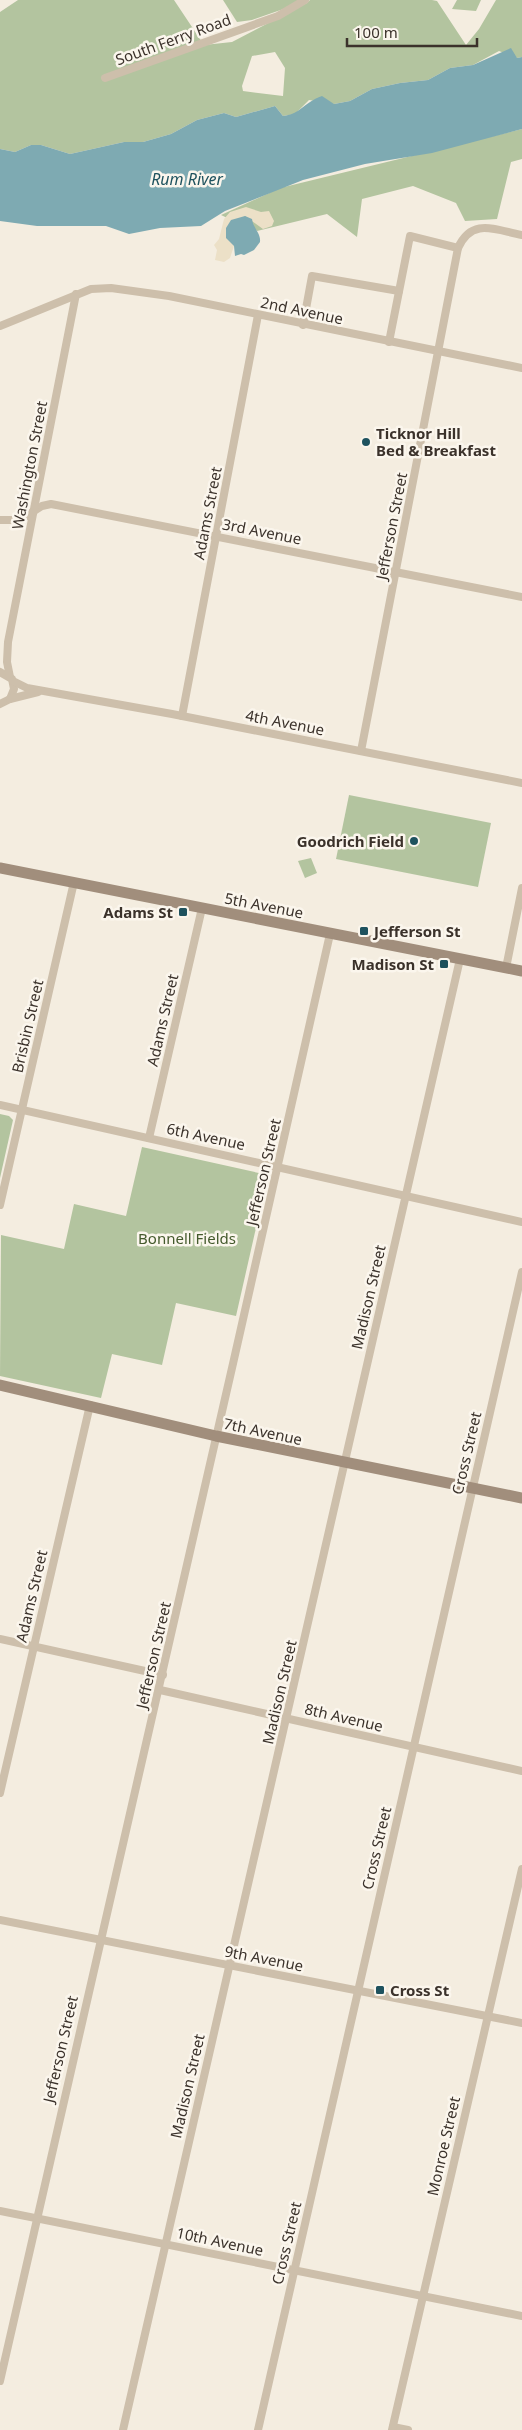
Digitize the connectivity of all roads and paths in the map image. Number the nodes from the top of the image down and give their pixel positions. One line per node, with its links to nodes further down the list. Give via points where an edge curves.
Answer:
1 (304, 0): 2 (street, South Ferry Road, via 278,16)
2 (104, 78)
3 (522, 235): 4 (street, via 481,227 464,235)
4 (458, 248): 5 (street, via 410,236); 11 (street, Jefferson Street)
5 (399, 291): 8 (street, via 312,276); 10 (street)
6 (76, 294): 7 (street, 2nd Avenue, via 111,288); 9 (street, 2nd Avenue); 13 (street, Washington Street)
7 (258, 314): 8 (street, 2nd Avenue); 15 (street, Adams Street)
8 (302, 325): 10 (street, 2nd Avenue)
9 (0, 326)
10 (389, 342): 11 (street, 2nd Avenue)
11 (438, 351): 12 (street, 2nd Avenue); 16 (street, Jefferson Street)
12 (522, 368)
13 (34, 511): 14 (street, 3rd Avenue, via 20,520); 15 (street, 3rd Avenue, via 51,504); 18 (street, Washington Street)
14 (0, 520)
15 (217, 536): 16 (street, 3rd Avenue); 24 (street, Adams Street)
16 (396, 572): 17 (street, 3rd Avenue); 25 (street, Jefferson Street)
17 (522, 597)
18 (8, 642): 19 (street, Washington Street); 21 (street, Washington Street, via 7,662)
19 (0, 662)
20 (0, 672): 21 (street, 4th Avenue)
21 (11, 679): 22 (street, 4th Avenue, via 18,686); 23 (street, Washington Street, via 14,689)
22 (42, 690): 23 (street, 4th Avenue); 24 (street, 4th Avenue)
23 (3, 704)
24 (182, 716): 25 (street, 4th Avenue)
25 (361, 751): 26 (street, 4th Avenue)
26 (522, 783)
27 (0, 868): 28 (street, 5th Avenue)
28 (74, 882): 30 (street, 5th Avenue); 36 (street, Brisbin Street)
29 (522, 888): 33 (street)
30 (202, 908): 31 (street, 5th Avenue); 37 (street, Adams Street)
31 (330, 934): 32 (street, 5th Avenue); 38 (street, Jefferson Street)
32 (460, 959): 33 (street, 5th Avenue); 39 (street, Madison Street)
33 (506, 968): 34 (street, 5th Avenue)
34 (522, 971)
35 (0, 1105): 36 (street, 6th Avenue)
36 (21, 1110): 37 (street, 6th Avenue); 40 (street, Brisbin Street)
37 (149, 1138): 38 (street, 6th Avenue)
38 (278, 1167): 39 (street, 6th Avenue); 45 (street, Jefferson Street)
39 (406, 1196): 41 (street, 6th Avenue); 46 (street, Madison Street)
40 (0, 1205)
41 (522, 1222)
42 (522, 1272): 47 (street, Cross Street)
43 (0, 1385): 44 (street, 7th Avenue)
44 (90, 1405): 45 (street, 7th Avenue); 50 (street, Adams Street)
45 (216, 1436): 46 (street, 7th Avenue); 51 (street, Jefferson Street)
46 (344, 1463): 47 (street, 7th Avenue); 53 (street, Madison Street)
47 (472, 1489): 48 (street, 7th Avenue); 54 (street, Cross Street)
48 (522, 1498)
49 (0, 1639): 50 (street)
50 (34, 1647): 51 (street); 56 (street, Adams Street)
51 (163, 1675): 52 (street, Jefferson Street)
52 (160, 1690): 53 (street, 8th Avenue); 59 (street, Jefferson Street)
53 (287, 1718): 54 (street, 8th Avenue); 60 (street, Madison Street)
54 (414, 1747): 55 (street, 8th Avenue); 61 (street, Cross Street)
55 (522, 1772)
56 (0, 1793)
57 (522, 1869): 62 (street, Monroe Street)
58 (0, 1920): 59 (street, 9th Avenue)
59 (100, 1940): 60 (street, 9th Avenue); 65 (street, Jefferson Street)
60 (230, 1965): 61 (street, 9th Avenue); 66 (street, Madison Street)
61 (357, 1990): 62 (street, 9th Avenue); 67 (street, Cross Street)
62 (488, 2016): 63 (street, 9th Avenue); 68 (street, Monroe Street)
63 (522, 2023)
64 (0, 2211): 65 (street, 10th Avenue)
65 (36, 2218): 66 (street, 10th Avenue); 70 (street, Jefferson Street)
66 (164, 2244): 67 (street, 10th Avenue); 72 (street, Madison Street)
67 (294, 2271): 68 (street, 10th Avenue); 73 (street, Cross Street)
68 (422, 2296): 69 (street, 10th Avenue); 71 (street, Monroe Street)
69 (522, 2316)
70 (0, 2381)
71 (392, 2429): 74 (street)
72 (123, 2430)
73 (258, 2430)
74 (408, 2430)

